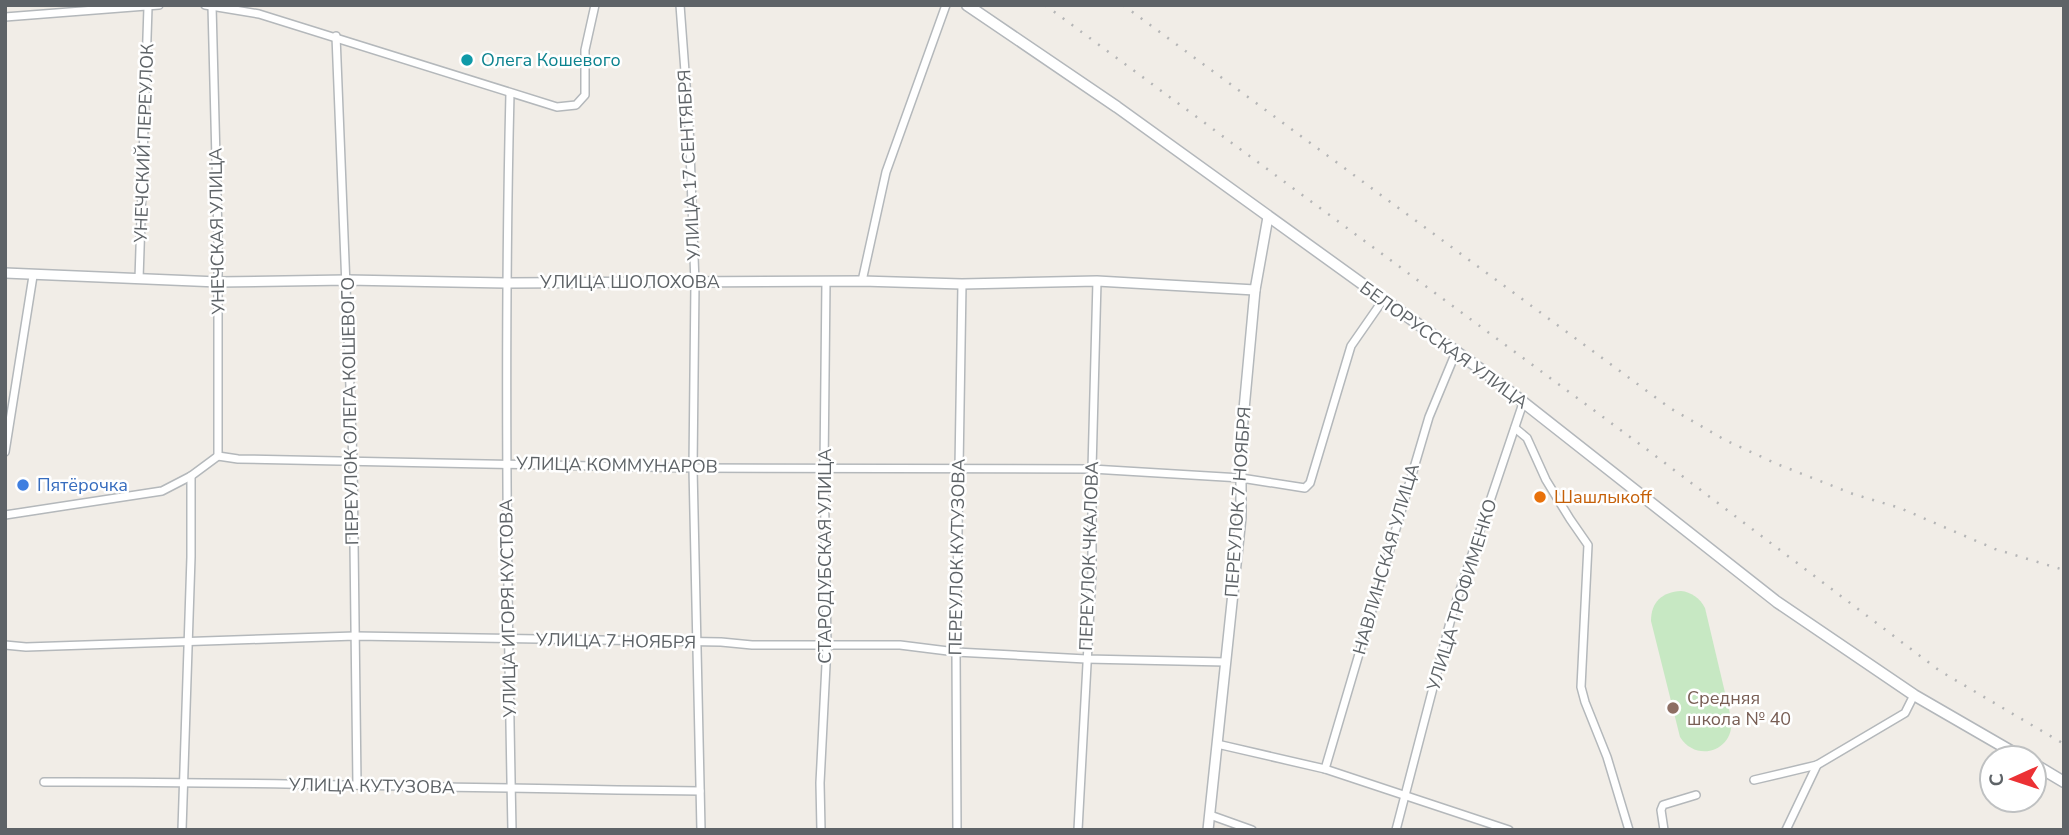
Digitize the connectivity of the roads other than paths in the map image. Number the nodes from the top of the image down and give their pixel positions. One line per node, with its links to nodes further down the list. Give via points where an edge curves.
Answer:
1 (159, 5): 6 (street)
2 (595, 5): 10 (street, via 582,101 557,107)
3 (680, 5): 21 (street, УЛИЦА 17 СЕНТЯБРЯ)
4 (946, 5): 17 (street, via 886,172)
5 (967, 5): 11 (main road, БЕЛОРУССКАЯ УЛИЦА)
6 (148, 6): 8 (street); 14 (street, УНЕЧСКИЙ ПЕРЕУЛОК)
7 (209, 6): 9 (street, via 259,14); 19 (street, УНЕЧСКАЯ УЛИЦА)
8 (5, 17)
9 (336, 36): 10 (street); 15 (street, ПЕРЕУЛОК ОЛЕГА КОШЕВОГО)
10 (510, 93): 20 (street, УЛИЦА ИГОРЯ КУСТОВА)
11 (1268, 216): 23 (street, ПЕРЕУЛОК 7 НОЯБРЯ); 24 (main road, БЕЛОРУССКАЯ УЛИЦА)
12 (5, 273): 13 (street, УЛИЦА ШОЛОХОВА)
13 (33, 276): 14 (street, УЛИЦА ШОЛОХОВА); 28 (street)
14 (139, 279): 19 (street, УЛИЦА ШОЛОХОВА)
15 (347, 280): 19 (street, УЛИЦА ШОЛОХОВА); 20 (street, УЛИЦА ШОЛОХОВА); 30 (street, ПЕРЕУЛОК ОЛЕГА КОШЕВОГО)
16 (826, 281): 17 (street, УЛИЦА ШОЛОХОВА); 21 (street, УЛИЦА ШОЛОХОВА); 34 (street, СТАРОДУБСКАЯ УЛИЦА)
17 (862, 281): 22 (street, УЛИЦА ШОЛОХОВА)
18 (1097, 281): 22 (street, УЛИЦА ШОЛОХОВА); 23 (street, УЛИЦА ШОЛОХОВА); 35 (street, ПЕРЕУЛОК ЧКАЛОВА)
19 (218, 282): 29 (street, УНЕЧСКАЯ УЛИЦА)
20 (505, 283): 21 (street, УЛИЦА ШОЛОХОВА); 31 (street, УЛИЦА ИГОРЯ КУСТОВА)
21 (695, 283): 33 (street, УЛИЦА 17 СЕНТЯБРЯ)
22 (962, 284): 32 (street, ПЕРЕУЛОК КУТУЗОВА)
23 (1255, 290): 37 (street, ПЕРЕУЛОК 7 НОЯБРЯ)
24 (1383, 300): 25 (main road, БЕЛОРУССКАЯ УЛИЦА); 37 (street, УЛИЦА КОММУНАРОВ, via 1351,346 1309,486)
25 (1456, 352): 26 (main road, БЕЛОРУССКАЯ УЛИЦА); 52 (street, НАВЛИНСКАЯ УЛИЦА, via 1425,429)
26 (1523, 403): 27 (street, УЛИЦА ТРОФИМЕНКО); 48 (main road, БЕЛОРУССКАЯ УЛИЦА, via 1777,602)
27 (1516, 428): 61 (street, УЛИЦА ТРОФИМЕНКО, via 1453,611); 74 (street, via 1527,438 1546,480 1588,545 1581,687)
28 (5, 452)
29 (218, 456): 30 (street, УЛИЦА КОММУНАРОВ); 36 (street)
30 (353, 461): 31 (street, УЛИЦА КОММУНАРОВ); 39 (street, ПЕРЕУЛОК ОЛЕГА КОШЕВОГО)
31 (506, 463): 33 (street, УЛИЦА КОММУНАРОВ); 40 (street, УЛИЦА ИГОРЯ КУСТОВА)
32 (958, 467): 34 (street, УЛИЦА КОММУНАРОВ); 35 (street, УЛИЦА КОММУНАРОВ); 45 (street, ПЕРЕУЛОК КУТУЗОВА)
33 (693, 468): 34 (street, УЛИЦА КОММУНАРОВ); 42 (street, УЛИЦА 17 СЕНТЯБРЯ)
34 (824, 468): 44 (street, СТАРОДУБСКАЯ УЛИЦА)
35 (1092, 469): 37 (street, УЛИЦА КОММУНАРОВ); 46 (street, ПЕРЕУЛОК ЧКАЛОВА)
36 (191, 476): 38 (street, via 162,491); 41 (street)
37 (1241, 478): 47 (street, ПЕРЕУЛОК 7 НОЯБРЯ)
38 (5, 515)
39 (355, 636): 40 (street, УЛИЦА 7 НОЯБРЯ); 41 (street, УЛИЦА 7 НОЯБРЯ); 58 (street, ПЕРЕУЛОК ОЛЕГА КОШЕВОГО)
40 (508, 640): 42 (street, УЛИЦА 7 НОЯБРЯ); 59 (street, УЛИЦА ИГОРЯ КУСТОВА)
41 (189, 641): 43 (street, УЛИЦА 7 НОЯБРЯ); 55 (street)
42 (695, 642): 44 (street, УЛИЦА 7 НОЯБРЯ); 60 (street, УЛИЦА 17 СЕНТЯБРЯ)
43 (5, 645)
44 (827, 645): 45 (street, УЛИЦА 7 НОЯБРЯ, via 900,645); 67 (street, СТАРОДУБСКАЯ УЛИЦА)
45 (956, 652): 46 (street, УЛИЦА 7 НОЯБРЯ); 68 (street, ПЕРЕУЛОК КУТУЗОВА)
46 (1086, 659): 47 (street, УЛИЦА 7 НОЯБРЯ); 69 (street, ПЕРЕУЛОК ЧКАЛОВА)
47 (1226, 662): 49 (street, ПЕРЕУЛОК 7 НОЯБРЯ)
48 (1914, 695): 50 (main road, БЕЛОРУССКАЯ УЛИЦА); 51 (street, via 1905,713)
49 (1217, 744): 52 (street); 63 (street, ПЕРЕУЛОК 7 НОЯБРЯ)
50 (1999, 744)
51 (1817, 765): 54 (street); 76 (street)
52 (1325, 769): 61 (street)
53 (2048, 772): 57 (main road)
54 (1754, 780)
55 (183, 781): 56 (street, УЛИЦА КУТУЗОВА); 58 (street, УЛИЦА КУТУЗОВА); 64 (street)
56 (44, 782)
57 (2064, 782)
58 (357, 785): 59 (street, УЛИЦА КУТУЗОВА)
59 (511, 789): 60 (street, УЛИЦА КУТУЗОВА); 65 (street, УЛИЦА ИГОРЯ КУСТОВА)
60 (700, 791): 66 (street, УЛИЦА 17 СЕНТЯБРЯ)
61 (1405, 794): 72 (street, УЛИЦА ТРОФИМЕНКО); 73 (street)
62 (1696, 795): 75 (street, via 1663,805)
63 (1210, 815): 70 (street, ПЕРЕУЛОК 7 НОЯБРЯ); 71 (street)
64 (182, 830)
65 (512, 830)
66 (701, 830)
67 (821, 830)
68 (957, 830)
69 (1078, 830)
70 (1208, 830)
71 (1252, 830)
72 (1396, 830)
73 (1509, 830)
74 (1629, 830)
75 (1664, 830)
76 (1786, 830)

